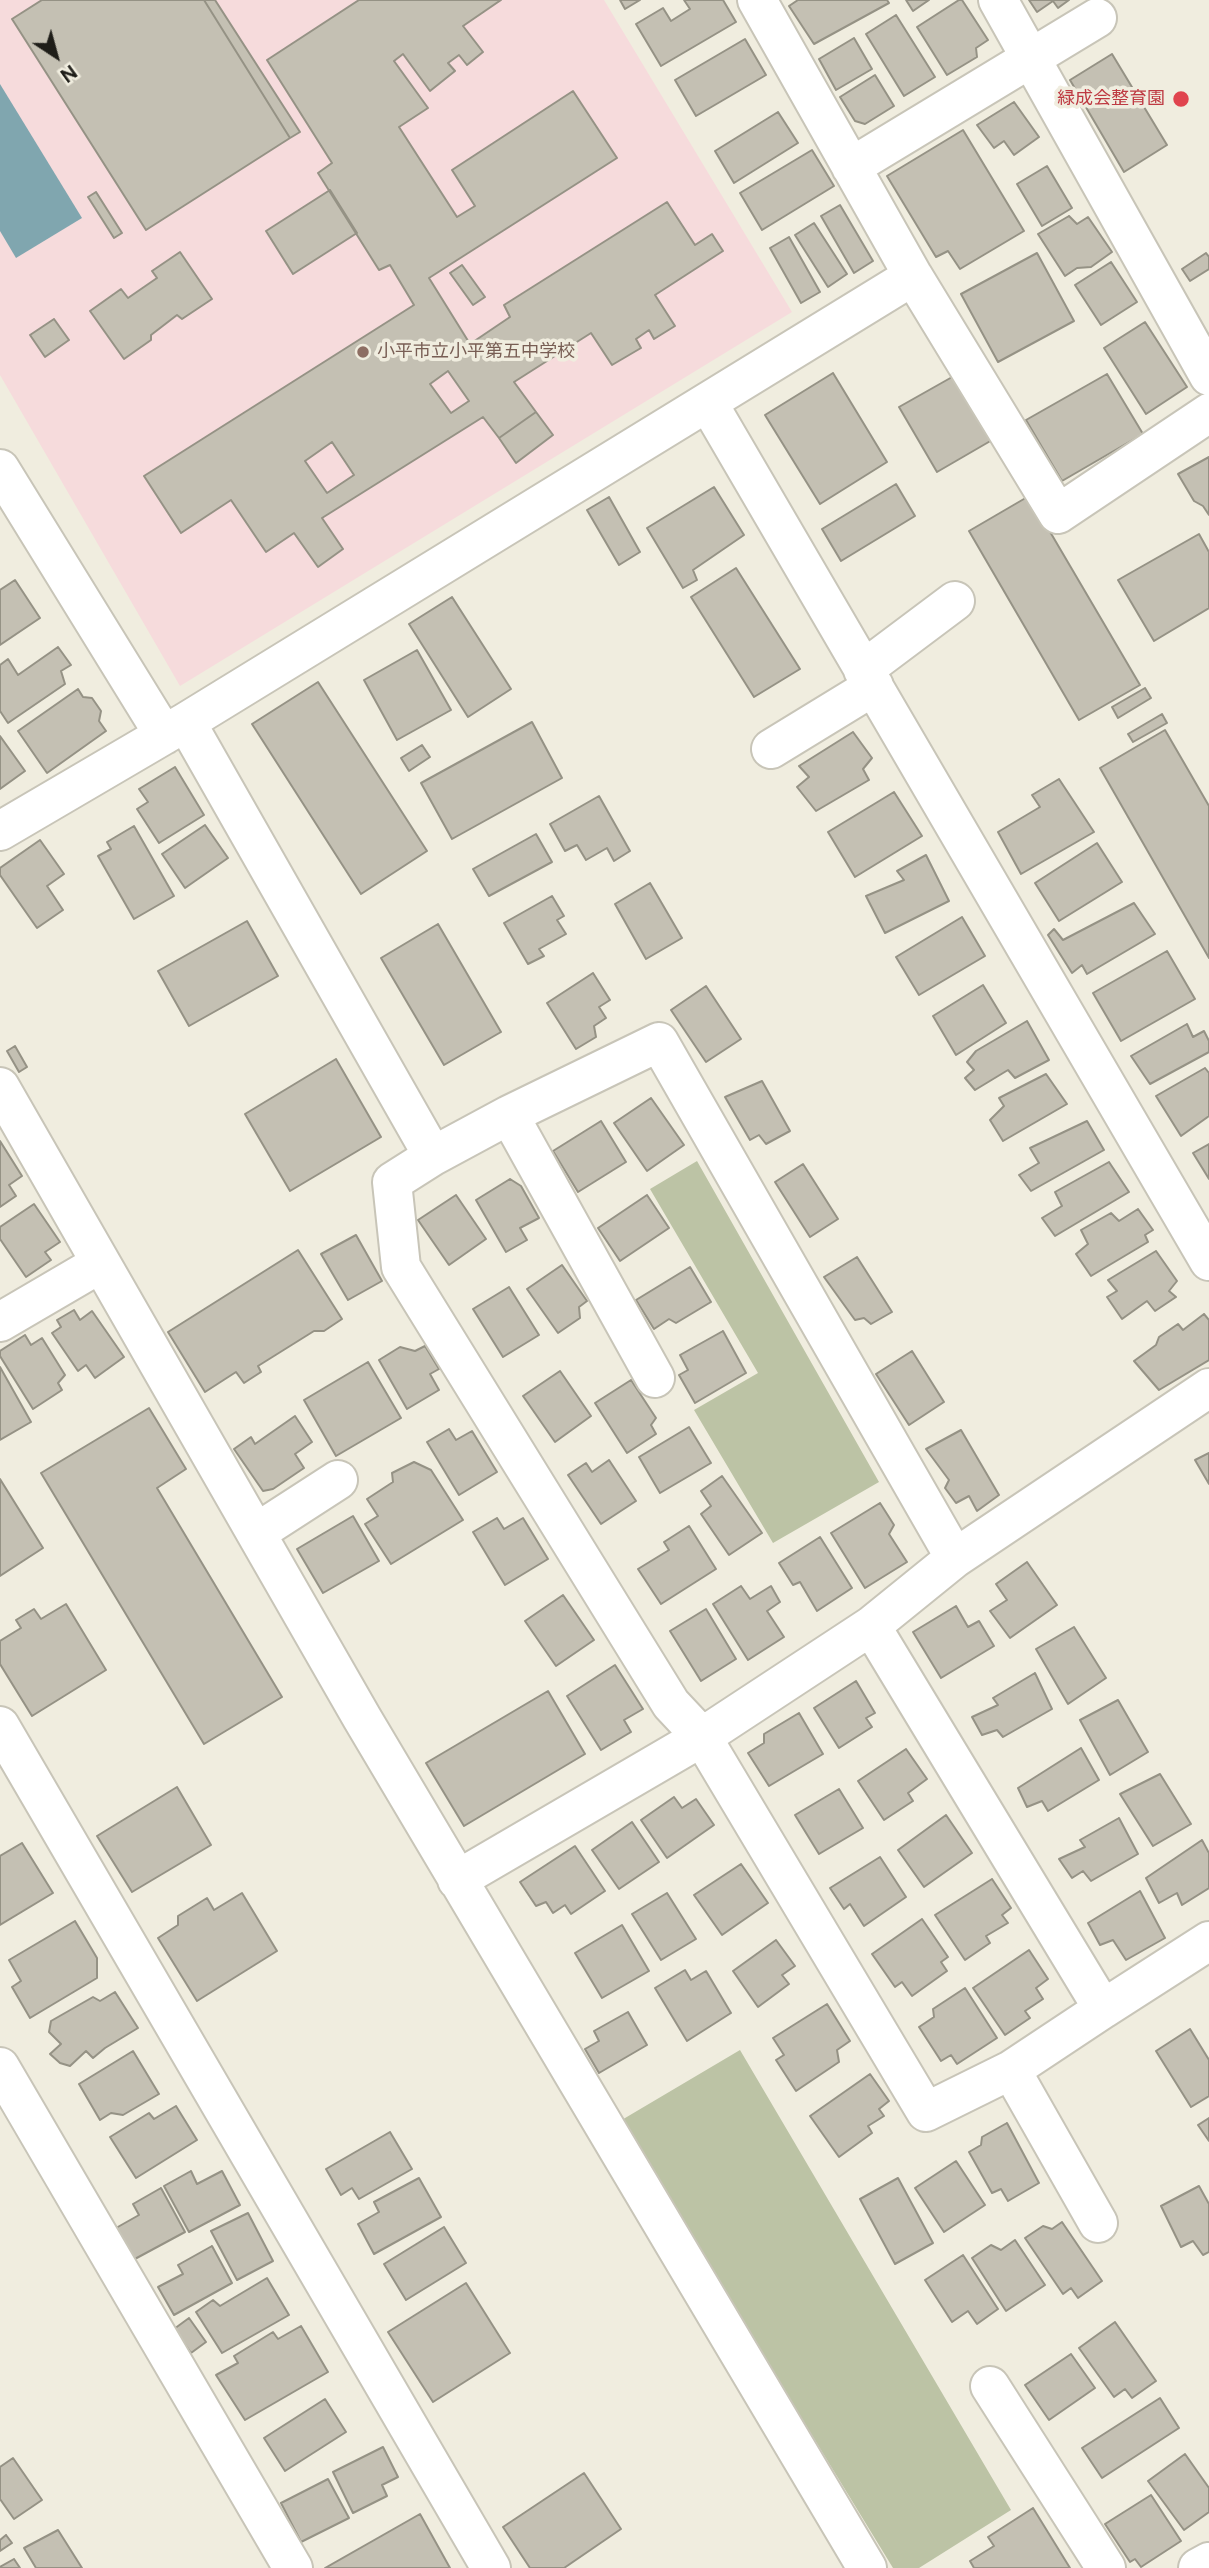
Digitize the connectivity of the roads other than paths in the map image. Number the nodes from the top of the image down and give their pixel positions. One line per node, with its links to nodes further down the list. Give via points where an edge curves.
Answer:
1 (757, 0): 5 (street)
2 (998, 0): 4 (street)
3 (1097, 18): 4 (street)
4 (1031, 58): 5 (street); 7 (street)
5 (851, 167): 6 (street)
6 (913, 276): 8 (street); 9 (street, via 1058,514)
7 (1209, 376)
8 (708, 402): 12 (street); 13 (street)
9 (1209, 413)
10 (0, 469): 13 (street)
11 (955, 601): 12 (street)
12 (868, 678): 14 (street); 19 (street)
13 (175, 729): 15 (street); 18 (street)
14 (771, 749)
15 (0, 831)
16 (3, 1097): 20 (street)
17 (509, 1115): 18 (street); 22 (street); 26 (street, via 659,1042)
18 (433, 1156): 29 (street, via 392,1182 401,1267 671,1704)
19 (1209, 1261)
20 (101, 1263): 21 (street); 25 (street)
21 (0, 1322)
22 (655, 1378)
23 (1209, 1388): 26 (street)
24 (338, 1480): 25 (street)
25 (256, 1533): 30 (street)
26 (955, 1558): 27 (street)
27 (871, 1626): 29 (street); 32 (street)
28 (0, 1726): 40 (street)
29 (702, 1737): 30 (street); 34 (street, via 926,2112)
30 (457, 1880): 41 (street)
31 (1209, 1941): 32 (street)
32 (1103, 2009): 34 (street)
33 (0, 2067): 35 (street)
34 (1011, 2070): 36 (street)
35 (11, 2112): 39 (street)
36 (1098, 2223)
37 (990, 2386): 42 (street)
38 (1209, 2562): 43 (street)
39 (293, 2568)
40 (491, 2568)
41 (867, 2568)
42 (1106, 2568)
43 (1198, 2568)

